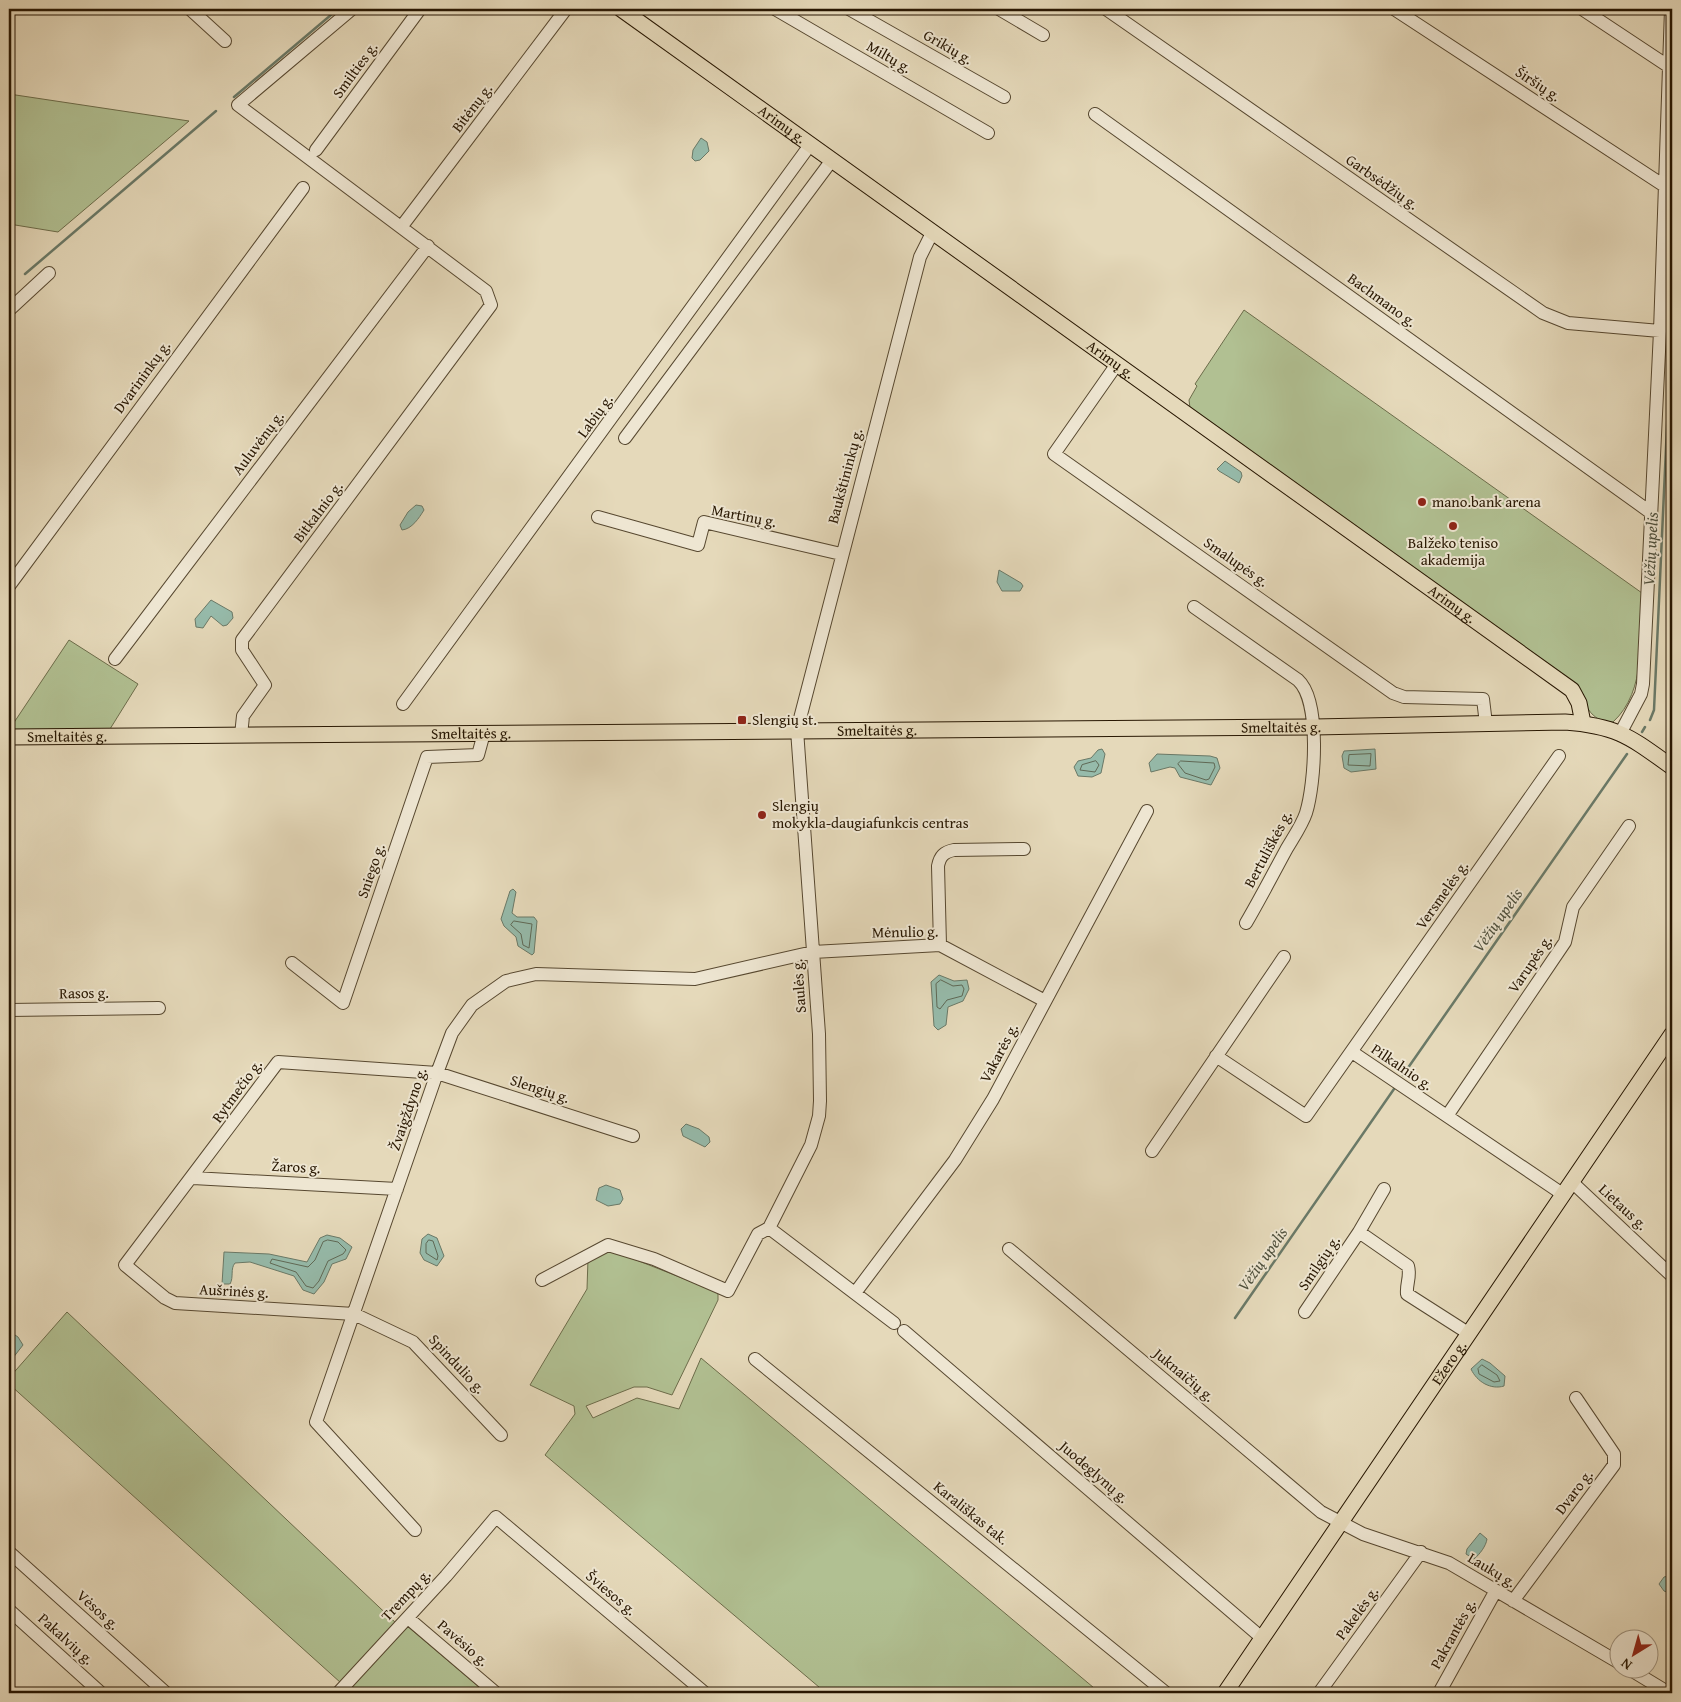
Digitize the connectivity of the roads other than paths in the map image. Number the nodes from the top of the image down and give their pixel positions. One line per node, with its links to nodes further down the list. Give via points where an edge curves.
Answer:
1 (190, 9): 14 (street)
2 (352, 9): 24 (street, via 238,105)
3 (420, 9): 20 (street, Smilties g.)
4 (566, 9): 24 (street, Bitėnų g.)
5 (621, 9): 19 (main road, Arimų g.)
6 (775, 9): 18 (street, Miltų g.)
7 (849, 9): 16 (street, Grikių g.)
8 (999, 9): 13 (street)
9 (1106, 9): 29 (street, Garbsėdžių g., via 1543,313 1568,323)
10 (1394, 9): 22 (street, Širšių g.)
11 (1582, 9): 15 (street)
12 (1669, 10): 15 (street)
13 (1044, 35)
14 (225, 41)
15 (1668, 66): 22 (street)
16 (1004, 98)
17 (1095, 114): 32 (street, Bachmano g.)
18 (988, 132)
19 (810, 145): 21 (main road, Arimų g.); 38 (street, Labių g.)
20 (316, 150)
21 (832, 160): 25 (main road, Arimų g.); 31 (street)
22 (1663, 186): 29 (street)
23 (302, 188): 35 (street, Dvarininkų g.)
24 (402, 226): 26 (street)
25 (932, 233): 30 (main road, Arimų g.); 34 (street, Baukštininkų g., via 920,257)
26 (428, 246): 37 (street, Auluvėnų g.); 45 (street, Bitkalnio g., via 486,291 491,305 242,640 242,650 265,685 243,716)
27 (49, 274): 28 (street)
28 (9, 310)
29 (1660, 330): 32 (street)
30 (1116, 364): 39 (main road, Arimų g., via 1572,690 1579,703); 40 (street, Smalupės g., via 1054,454 1393,693 1404,697 1483,699)
31 (625, 438)
32 (1650, 512): 43 (street, via 1643,684)
33 (598, 517): 34 (street, Martinų g., via 698,545 704,522)
34 (841, 554): 42 (street, Baukštininkų g.)
35 (9, 586)
36 (1194, 607): 41 (street, via 1300,683 1310,698)
37 (115, 659)
38 (403, 704)
39 (1583, 723): 40 (main road, Smeltaitės g.); 43 (main road, Smeltaitės g.)
40 (1486, 724): 41 (main road, Smeltaitės g.)
41 (1314, 727): 42 (main road, Smeltaitės g.); 52 (street, Bertuliškės g., via 1311,789 1306,813)
42 (797, 730): 44 (main road, Smeltaitės g.); 54 (street, Saulės g.)
43 (1621, 732): 48 (main road, Smeltaitės g.)
44 (484, 733): 45 (main road, Smeltaitės g.); 56 (street, Sniego g., via 478,755 427,757 343,1003)
45 (241, 735): 46 (main road, Smeltaitės g.)
46 (9, 737)
47 (1559, 756): 61 (street, Versmelės g.)
48 (1672, 767)
49 (1147, 811): 57 (street, Vakarės g.)
50 (1629, 826): 64 (street, Varupės g., via 1573,907 1565,942)
51 (1024, 849): 53 (street, via 954,850 942,856 938,866)
52 (1246, 924)
53 (940, 944): 54 (street, Mėnulio g.); 57 (street, Mėnulio g.)
54 (813, 952): 63 (street, Žvaigždyno g., via 695,978 536,974 517,977 472,1005 452,1033); 71 (street, Saulės g., via 820,1047 819,1116 805,1158)
55 (1284, 957): 62 (street)
56 (292, 963)
57 (1044, 1001): 77 (street, Vakarės g., via 993,1099 955,1160)
58 (159, 1008): 59 (street, Rasos g.)
59 (9, 1010)
60 (1670, 1043): 70 (main road, Ežero g.)
61 (1352, 1052): 62 (street, Pilkalnio g., via 1306,1116); 64 (street, Pilkalnio g.)
62 (1216, 1056): 66 (street)
63 (437, 1073): 65 (street, Slengių g.); 67 (street, Rytmečio g., via 278,1062); 68 (street, Žvaigždyno g.)
64 (1447, 1116): 70 (street, Pilkalnio g.)
65 (633, 1136)
66 (1152, 1151)
67 (193, 1178): 68 (street, Žaros g.); 74 (street, Rytmečio g.)
68 (397, 1189): 79 (street, Žvaigždyno g.)
69 (1384, 1189): 72 (street, Smilgių g.)
70 (1568, 1189): 75 (street, Lietaus g.); 80 (main road, Ežero g.)
71 (769, 1228): 76 (street, Saulės g., via 758,1234 728,1291 654,1259 608,1245); 77 (street)
72 (1359, 1232): 78 (street, Smilgių g.); 80 (street, Smilgių g., via 1408,1266 1411,1275 1407,1294)
73 (1009, 1249): 85 (street, Juknaičių g., via 1321,1512)
74 (125, 1265): 79 (street, Aušrinės g., via 175,1303)
75 (1672, 1276)
76 (542, 1280)
77 (855, 1293): 93 (street, Juodeglynų g., via 899,1327)
78 (1305, 1312)
79 (354, 1314): 83 (street, Spindulio g., via 413,1342); 86 (street, Žvaigždyno g., via 316,1422)
80 (1468, 1333): 85 (main road, Ežero g.)
81 (755, 1359): 101 (street, Karališkas tak.)
82 (1576, 1398): 90 (street, Dvaro g., via 1614,1454 1614,1465)
83 (501, 1435)
84 (496, 1517): 92 (street, Trempų g.); 100 (street, Šviesos g.)
85 (1340, 1523): 88 (street, Laukų g., via 1375,1539); 93 (main road, Ežero g.)
86 (415, 1530)
87 (9, 1552): 97 (street, Vėsos g.)
88 (1421, 1552): 89 (street, Laukų g., via 1449,1563); 103 (street, Pakelės g.)
89 (1496, 1592): 90 (street, Laukų g.); 104 (street, Pakrantės g.)
90 (1513, 1601): 94 (street, Laukų g.)
91 (9, 1610): 96 (street, Pakalvių g.)
92 (408, 1618): 98 (street, Trempų g.); 99 (street, Pavėsio g.)
93 (1262, 1638): 102 (main road, Ežero g.)
94 (1608, 1656)
95 (1647, 1680): 105 (street)
96 (101, 1693)
97 (166, 1693)
98 (338, 1693)
99 (496, 1693)
100 (705, 1693)
101 (1166, 1693)
102 (1225, 1693)
103 (1320, 1693)
104 (1439, 1693)
105 (1669, 1693)

